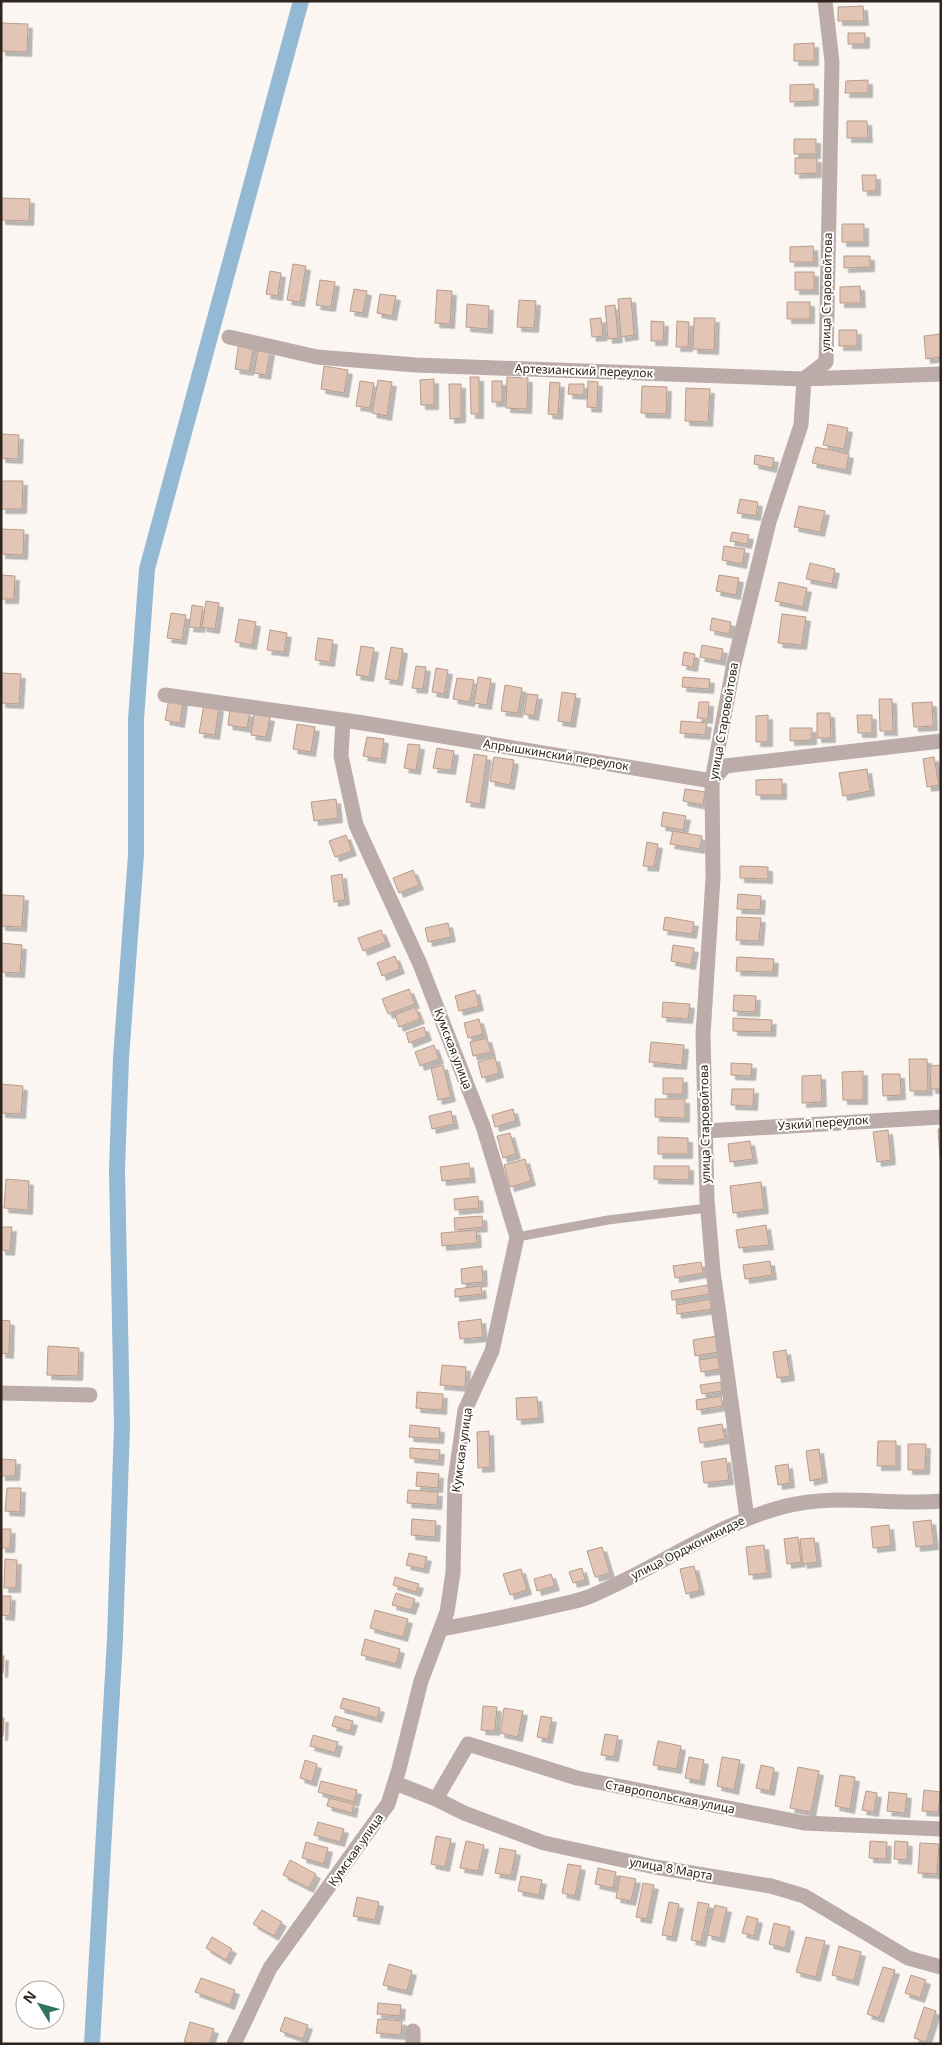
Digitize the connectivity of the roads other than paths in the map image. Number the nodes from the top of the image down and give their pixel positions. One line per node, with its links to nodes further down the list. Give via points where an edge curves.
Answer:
1 (825, 1): 4 (street, улица Старовойтова, via 832,62 826,362)
2 (229, 337): 4 (street, Артезианский переулок, via 317,357 416,364)
3 (941, 374): 4 (street, Артезианский переулок)
4 (804, 378): 8 (street, улица Старовойтова, via 801,425 769,522 733,668)
5 (165, 695): 6 (street, Апрышкинский переулок)
6 (343, 720): 8 (street, Апрышкинский переулок); 12 (street, Кумская улица, via 341,756 356,825 420,964 483,1126)
7 (941, 741): 8 (street, via 725,766)
8 (712, 781): 10 (street, улица Старовойтова, via 714,878 703,1035)
9 (941, 1117): 10 (street, Узкий переулок)
10 (705, 1131): 11 (street, улица Старовойтова)
11 (707, 1208): 12 (lane, via 608,1220); 16 (street, улица Старовойтова)
12 (517, 1238): 17 (street, Кумская улица, via 492,1351 465,1410 455,1481 453,1573)
13 (1, 1393): 14 (street)
14 (90, 1395)
15 (941, 1501): 16 (street, улица Орджоникидзе, via 909,1504 836,1499 788,1506)
16 (747, 1518): 17 (street, улица Орджоникидзе, via 592,1596 518,1615)
17 (441, 1629): 18 (street, Кумская улица, via 421,1681)
18 (395, 1783): 19 (street, улица 8 Марта); 22 (street, Кумская улица, via 388,1804 270,1968)
19 (436, 1799): 20 (street, Ставропольская улица, via 468,1744 577,1778 804,1823); 21 (street, улица 8 Марта, via 544,1843 655,1867 771,1886 804,1896 908,1958)
20 (941, 1829)
21 (941, 1967)
22 (234, 2044)

